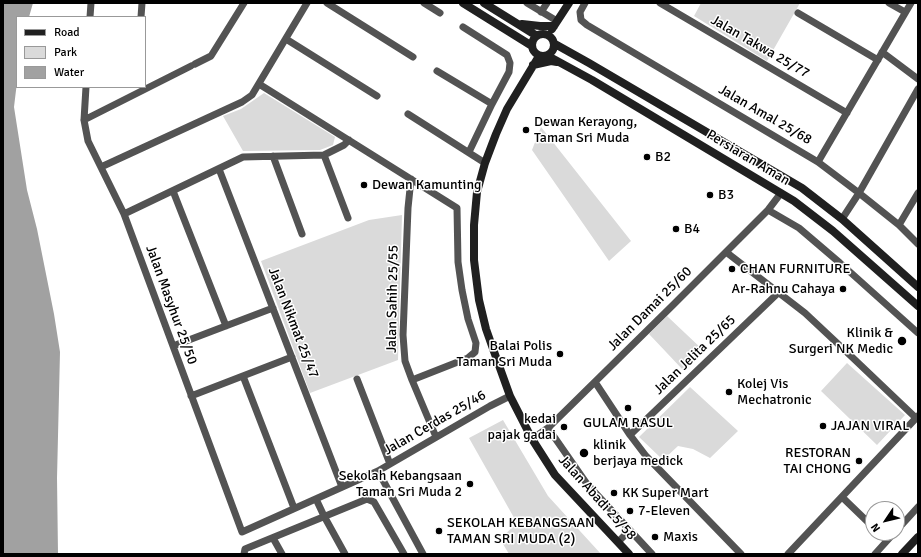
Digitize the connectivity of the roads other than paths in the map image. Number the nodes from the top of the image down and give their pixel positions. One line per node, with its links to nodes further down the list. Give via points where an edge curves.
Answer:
1 (91, 3): 20 (street)
2 (142, 3): 21 (street)
3 (308, 3): 27 (street)
4 (327, 3): 33 (street)
5 (424, 3): 18 (street)
6 (462, 3): 29 (street)
7 (484, 3): 22 (street)
8 (528, 3): 16 (street)
9 (547, 3): 16 (street)
10 (569, 3): 23 (street)
11 (585, 3): 55 (street, Jalan Amal 25/68, via 580,12 581,20 587,25)
12 (660, 3): 48 (street, Jalan Takwa 25/77)
13 (889, 3): 17 (street)
14 (911, 3): 17 (street)
15 (241, 4): 42 (street, via 211,56)
16 (541, 12): 23 (street)
17 (906, 12): 30 (street)
18 (440, 13)
19 (798, 14): 34 (street)
20 (90, 16)
21 (141, 16)
22 (516, 22): 23 (street, via 529,25); 26 (street)
23 (556, 24): 25 (street)
24 (463, 27): 47 (street, via 507,55 510,63 509,72)
25 (549, 35): 26 (street); 28 (street)
26 (537, 36): 29 (street)
27 (286, 39): 41 (street); 46 (street)
28 (555, 44): 32 (street); 37 (street, Persiaran Aman)
29 (532, 46): 31 (street)
30 (882, 52): 34 (street); 39 (street)
31 (539, 56): 32 (street); 36 (street, Jalan Abadi 25/58)
32 (548, 56): 35 (street, Persiaran Aman)
33 (413, 57)
34 (878, 60): 48 (street)
35 (560, 62): 36 (street); 40 (street, Persiaran Aman)
36 (533, 65): 56 (street, Jalan Abadi 25/58, via 507,109)
37 (597, 68): 40 (street, via 591,66 587,69); 67 (street, Persiaran Aman, via 802,188)
38 (437, 71): 47 (street)
39 (918, 79)
40 (592, 80): 61 (street, Persiaran Aman)
41 (259, 84): 51 (street); 57 (street, via 252,96 242,102)
42 (146, 86)
43 (86, 88): 50 (street, Jalan Masyhur 25/50)
44 (136, 90): 50 (street)
45 (918, 90): 62 (street)
46 (377, 96)
47 (492, 104): 52 (street)
48 (847, 113): 55 (street)
49 (408, 114): 52 (street)
50 (84, 120): 57 (street, Jalan Masyhur 25/50, via 88,141)
51 (348, 140): 53 (street, via 344,145); 59 (street)
52 (469, 152): 56 (street)
53 (324, 155): 54 (street); 66 (street)
54 (273, 156): 58 (street, via 242,157); 69 (street)
55 (818, 162): 62 (street, Jalan Amal 25/68)
56 (485, 163): 85 (street, Jalan Abadi 25/58, via 477,192 474,260 486,329)
57 (101, 168): 65 (street, Jalan Masyhur 25/50)
58 (219, 168): 60 (street); 75 (street, Jalan Nikmat 25/47)
59 (411, 179): 82 (street, Jalan Sahih 25/55, via 403,335 405,361); 82 (street, via 457,208 458,262 468,319 476,344 475,352 468,358)
60 (173, 191): 65 (street); 76 (street)
61 (781, 193): 64 (street, Jalan Damai 25/60); 74 (street, Persiaran Aman, via 833,231)
62 (859, 193): 67 (street); 68 (street, Jalan Amal 25/68)
63 (918, 193): 68 (street)
64 (768, 210): 71 (street, Jalan Damai 25/60); 77 (street, via 800,228)
65 (124, 214): 78 (street, Jalan Masyhur 25/50)
66 (348, 218)
67 (842, 219): 72 (street, Persiaran Aman)
68 (898, 225): 70 (street, Jalan Amal 25/68)
69 (302, 234)
70 (918, 244)
71 (726, 252): 73 (street); 83 (street, Jalan Damai 25/60)
72 (918, 287)
73 (778, 292): 86 (street); 88 (street, Jalan Jelita 25/65)
74 (918, 306)
75 (273, 308): 76 (street); 79 (street, Jalan Nikmat 25/47)
76 (226, 326): 78 (street)
77 (918, 332)
78 (173, 346): 84 (street, Jalan Masyhur 25/50)
79 (292, 357): 80 (street); 93 (street, Jalan Nikmat 25/47)
80 (243, 376): 84 (street); 97 (street)
81 (357, 379): 91 (street)
82 (412, 380): 89 (street, Jalan Sahih 25/55)
83 (595, 382): 87 (street, Jalan Damai 25/60); 88 (street)
84 (191, 396): 102 (street, Jalan Masyhur 25/50)
85 (510, 396): 89 (street, Jalan Cerdas 25/46); 90 (street, Jalan Abadi 25/58)
86 (917, 417): 94 (street)
87 (548, 428): 90 (street, Jalan Damai 25/60); 101 (street, via 588,484)
88 (630, 435): 114 (street, via 646,456)
89 (436, 437): 91 (street, Jalan Cerdas 25/46)
90 (532, 439): 106 (street, Jalan Abadi 25/58, via 555,475)
91 (390, 464): 92 (street, Jalan Cerdas 25/46)
92 (378, 471): 93 (street, Jalan Cerdas 25/46); 111 (street)
93 (342, 487): 95 (street, Jalan Cerdas 25/46)
94 (842, 497): 99 (street); 115 (street)
95 (316, 499): 97 (street, Jalan Cerdas 25/46); 98 (street)
96 (918, 507): 100 (street)
97 (294, 508): 102 (street, Jalan Cerdas 25/46)
98 (324, 516): 104 (street); 109 (street); 110 (street, via 367,498 374,502)
99 (865, 519)
100 (905, 521)
101 (630, 530): 106 (street); 113 (street)
102 (242, 532)
103 (918, 537): 117 (street)
104 (273, 538): 107 (street, via 245,549); 108 (street)
105 (886, 541): 116 (street)
106 (618, 542): 112 (street, Jalan Abadi 25/58)
107 (244, 554)
108 (282, 554)
109 (345, 554)
110 (404, 554)
111 (423, 554)
112 (629, 554)
113 (652, 554)
114 (741, 554)
115 (788, 554)
116 (875, 554)
117 (902, 554)

